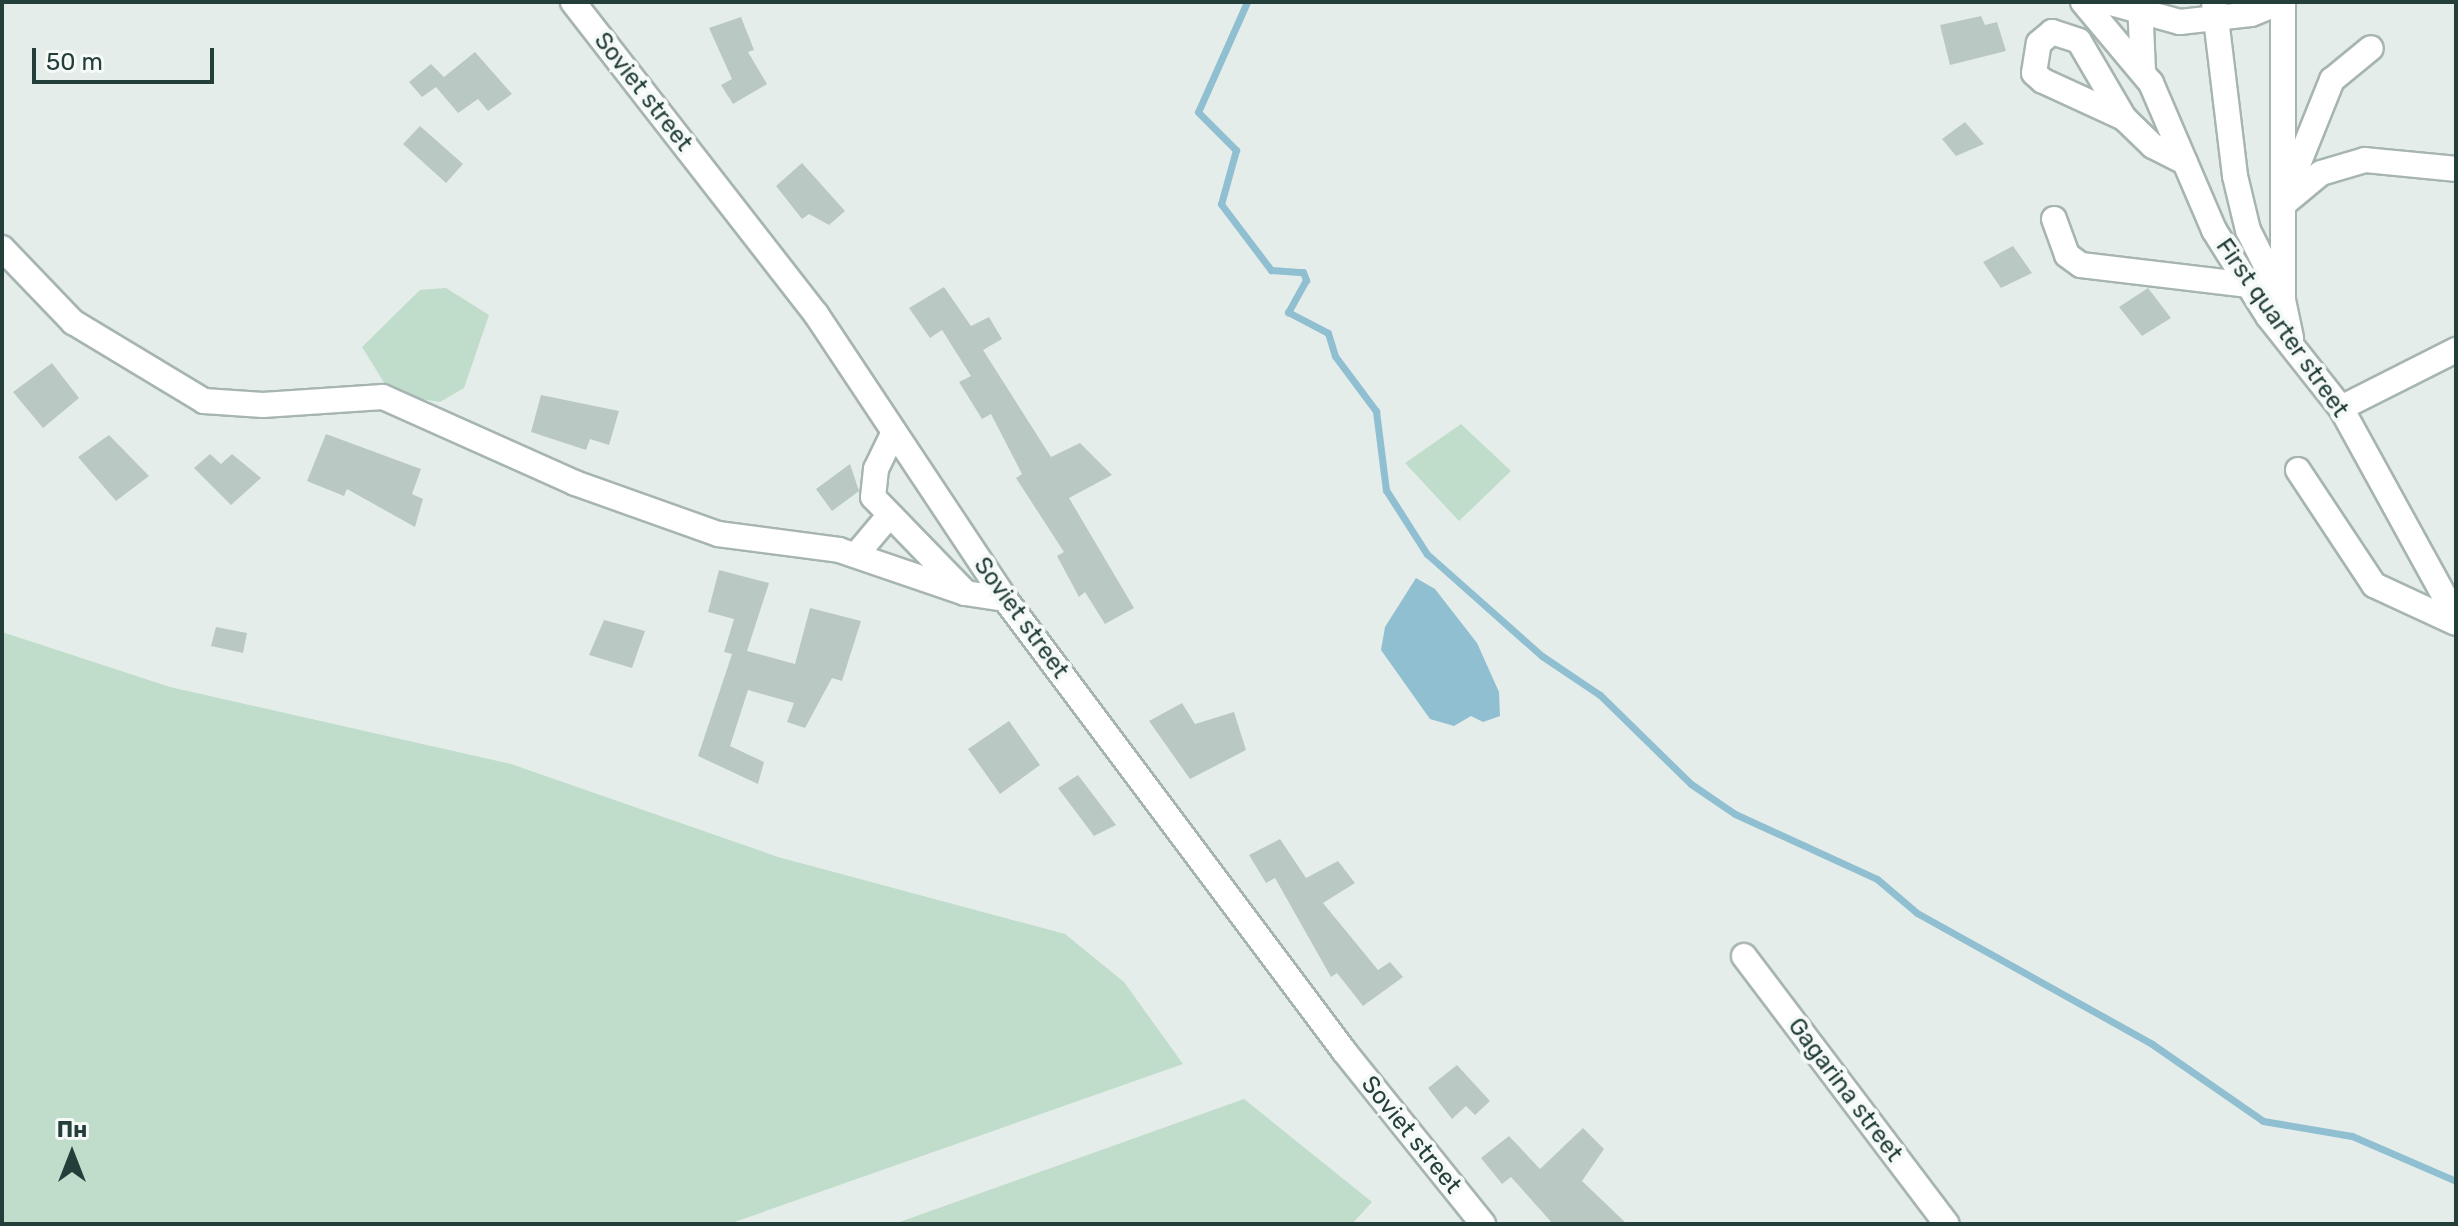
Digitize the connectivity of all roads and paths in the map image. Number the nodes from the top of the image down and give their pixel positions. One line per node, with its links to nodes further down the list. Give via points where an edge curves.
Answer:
1 (573, 2): 20 (street, Soviet street, via 816,314)
2 (2083, 2): 8 (street, First quarter street)
3 (2107, 2): 5 (street)
4 (2282, 2): 6 (street); 12 (street)
5 (2140, 8): 6 (street); 8 (street)
6 (2214, 11): 16 (street, First quarter street, via 2235,176 2248,230)
7 (2371, 48): 12 (street, via 2332,80 2310,121)
8 (2143, 71): 10 (street, First quarter street)
9 (2124, 118): 10 (street, via 2153,146)
10 (2185, 162): 15 (street, First quarter street)
11 (2456, 169): 12 (street, via 2365,160 2321,173)
12 (2286, 202): 16 (street)
13 (2054, 219): 15 (street, via 2067,255 2081,265)
14 (2, 248): 23 (street, via 73,322 204,401 263,405 383,397 575,483 718,534)
15 (2249, 285): 17 (street, First quarter street)
16 (2283, 300): 17 (street)
17 (2291, 338): 19 (street, First quarter street)
18 (2456, 350): 19 (street)
19 (2341, 408): 26 (street, First quarter street)
20 (894, 432): 22 (street, via 876,469 873,497); 25 (street, Soviet street)
21 (2298, 470): 27 (street, via 2374,585)
22 (888, 517): 23 (street); 24 (street)
23 (856, 555): 24 (street)
24 (965, 593): 25 (street)
25 (1005, 599): 29 (street, Soviet street, via 1344,1051)
26 (2456, 617)
27 (2456, 623)
28 (1744, 956): 30 (street, Gagarina street)
29 (1483, 1224)
30 (1947, 1224)

